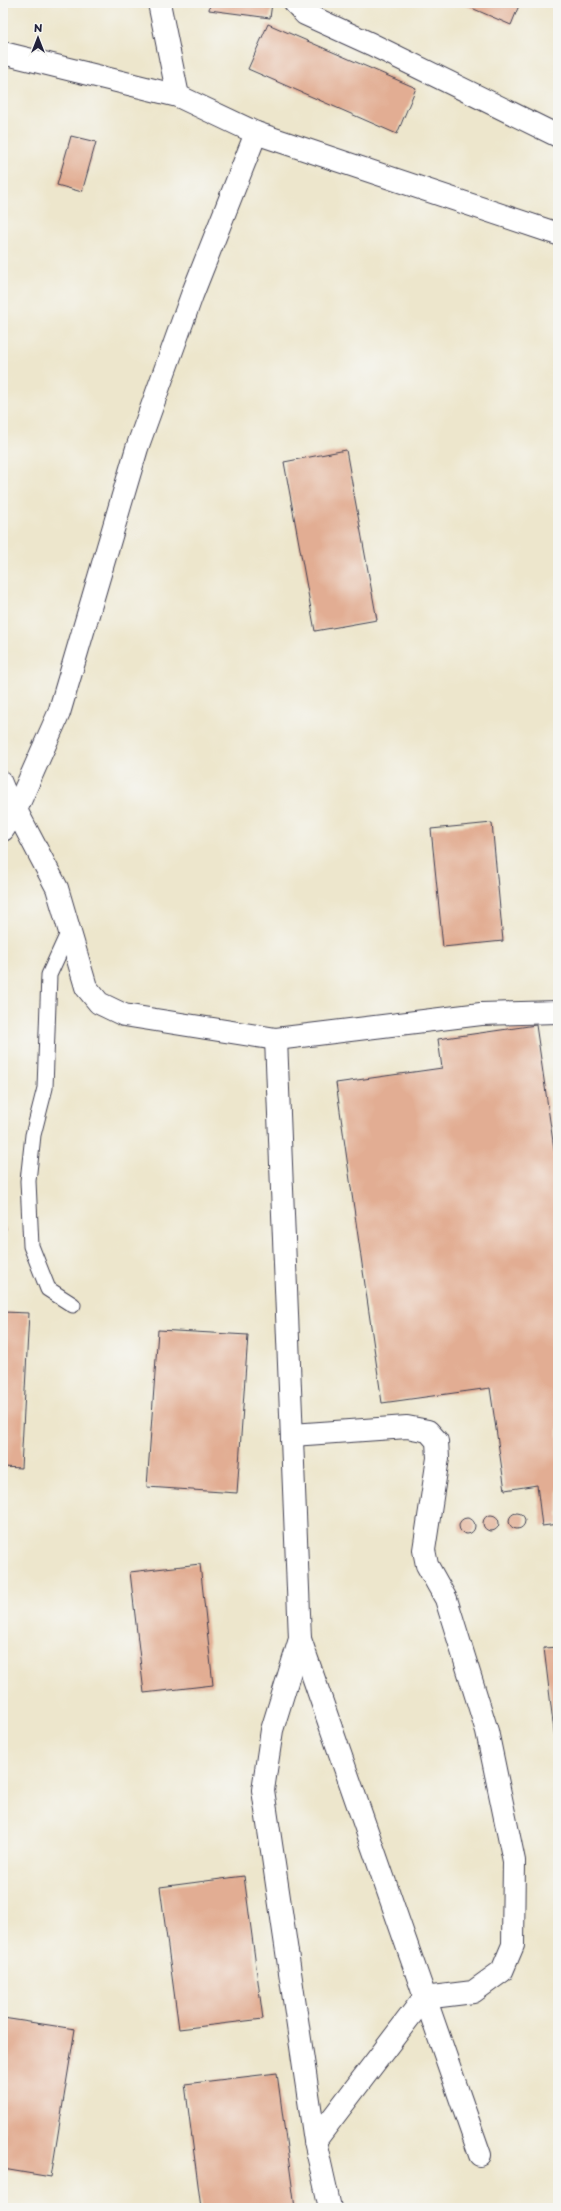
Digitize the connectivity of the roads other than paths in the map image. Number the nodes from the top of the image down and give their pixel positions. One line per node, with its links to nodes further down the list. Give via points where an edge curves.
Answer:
1 (159, 3): 4 (street)
2 (295, 3): 6 (street, via 305,14)
3 (3, 53): 4 (street)
4 (178, 96): 5 (street)
5 (256, 133): 7 (street); 9 (street, via 192,295 137,448 59,713)
6 (558, 136)
7 (558, 234)
8 (3, 779): 9 (lane)
9 (16, 810): 10 (street); 11 (street, via 57,888)
10 (3, 830)
11 (70, 929): 13 (street, via 86,987 99,1003 124,1015); 14 (lane, via 48,975 45,1088 33,1135 28,1181 31,1246 48,1289)
12 (558, 1012): 13 (street, via 481,1014)
13 (276, 1039): 15 (street)
14 (73, 1305)
15 (292, 1435): 16 (street); 17 (street, via 407,1427 428,1431 437,1441 438,1458 424,1550 427,1566 446,1599 487,1731 514,1861 513,1946 502,1971 473,1992)
16 (300, 1639): 17 (street); 18 (street, via 272,1730 262,1790)
17 (424, 1998): 18 (street); 19 (street)
18 (315, 2141): 20 (street)
19 (480, 2155)
20 (330, 2208)

